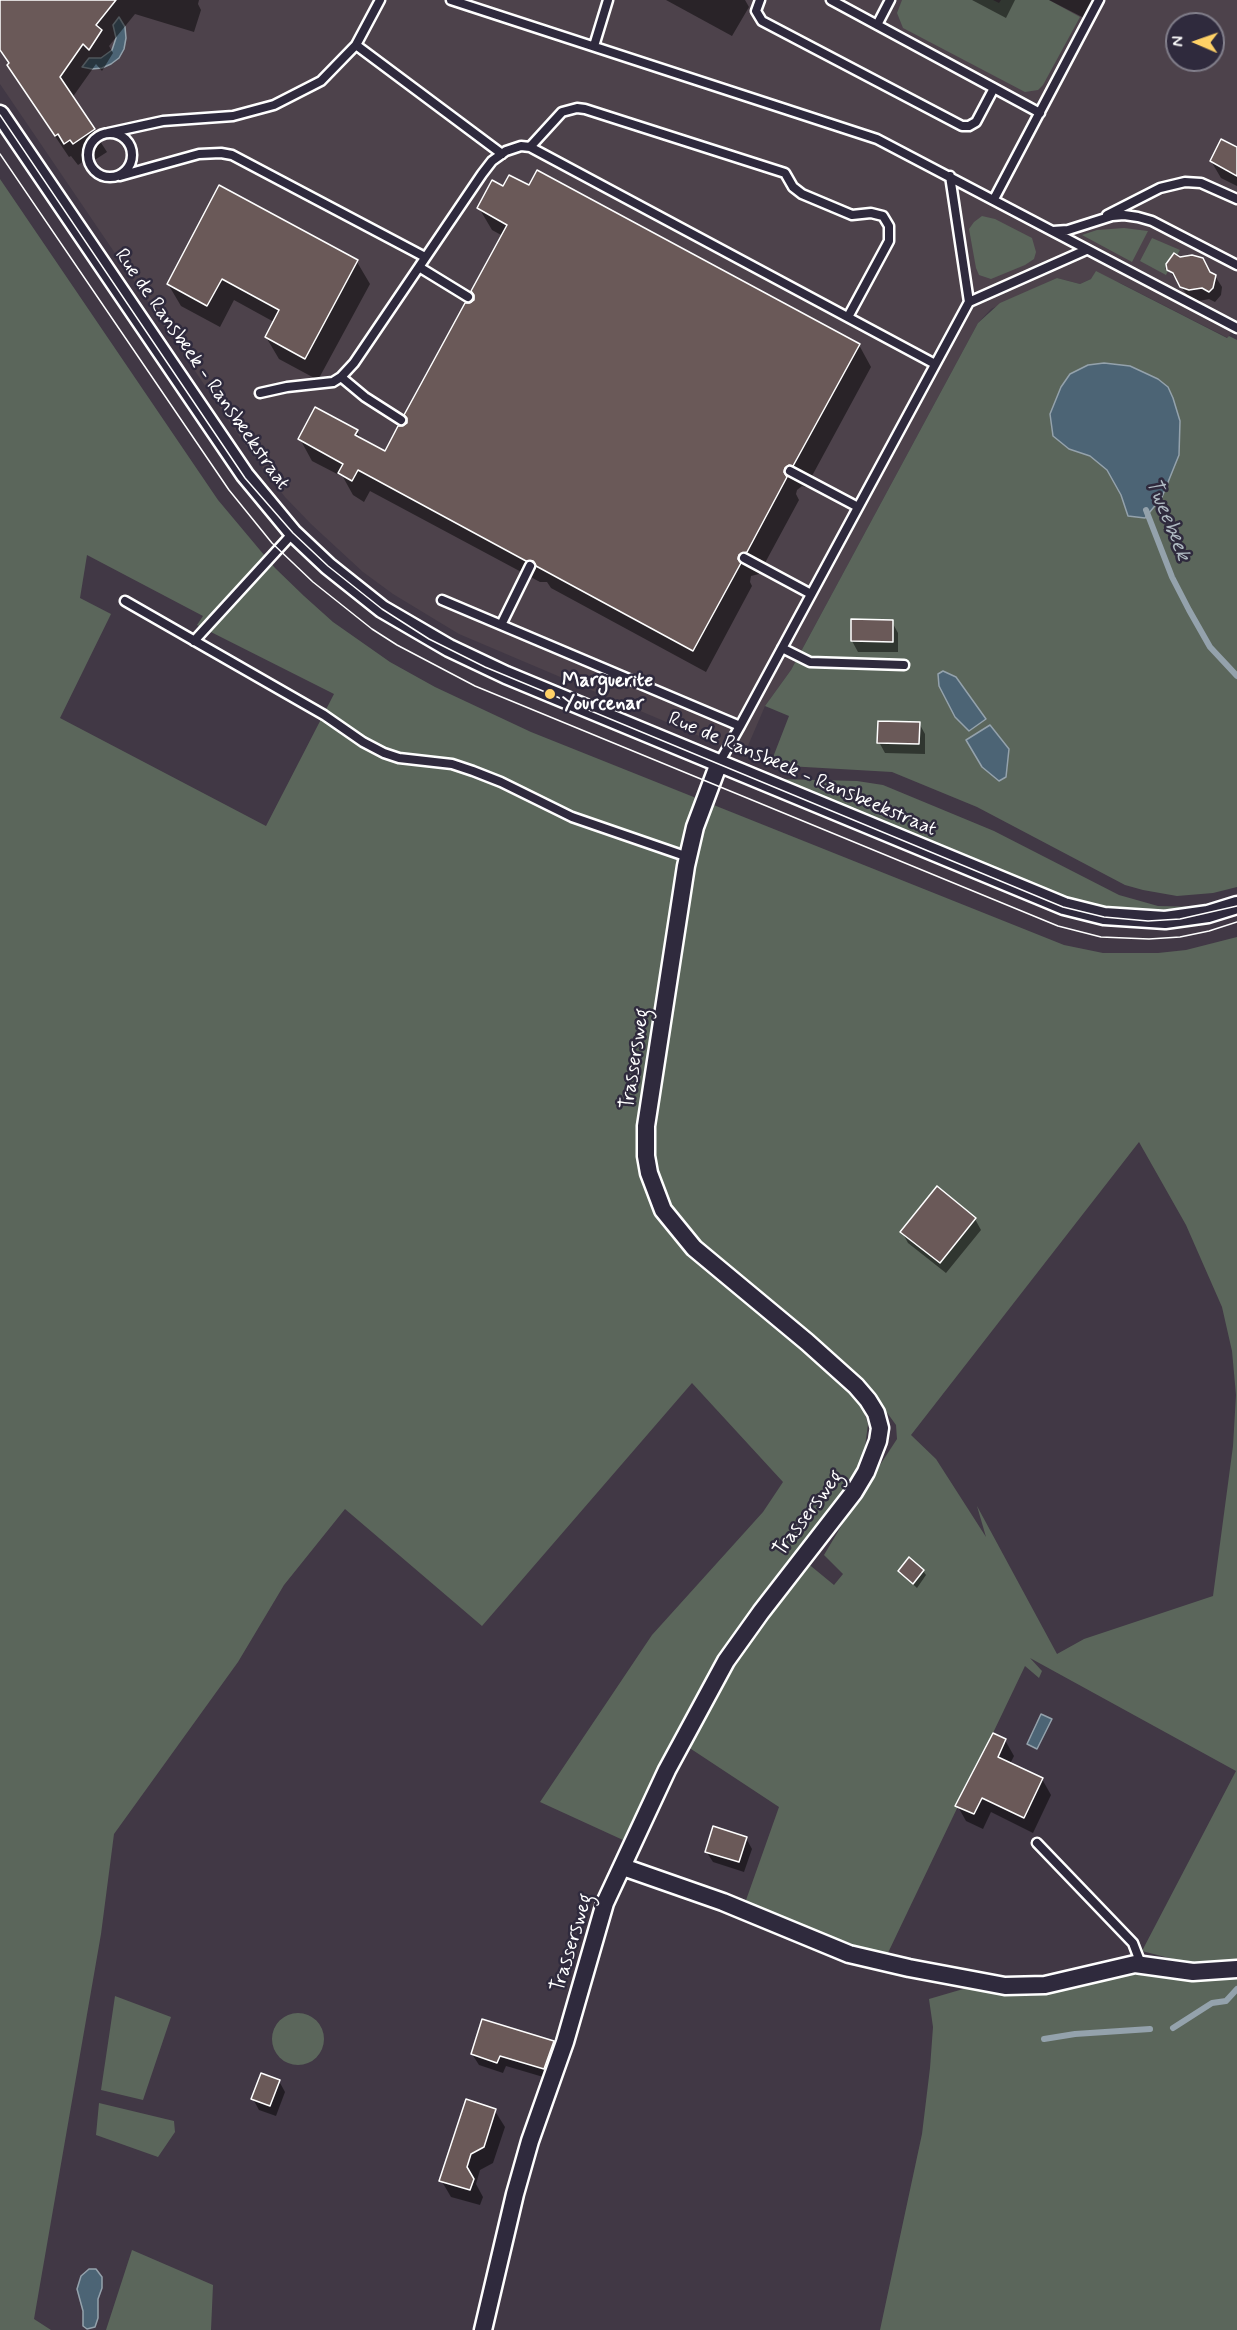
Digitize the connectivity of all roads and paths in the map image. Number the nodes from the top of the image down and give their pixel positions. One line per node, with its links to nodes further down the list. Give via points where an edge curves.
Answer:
1 (380, 0): 9 (lane)
2 (451, 0): 10 (lane)
3 (608, 0): 10 (lane)
4 (760, 0): 11 (lane, via 756,11 762,21 962,126 976,122)
5 (831, 0): 8 (lane)
6 (890, 0): 8 (lane)
7 (1099, 0): 12 (lane)
8 (877, 25): 11 (lane)
9 (356, 45): 14 (lane, via 321,81 274,105 233,116 163,121); 16 (lane)
10 (594, 46): 18 (lane, via 852,130)
11 (994, 88): 12 (lane)
12 (1040, 113): 19 (lane)
13 (0, 114): 37 (street, Rue de Ransbeek - Ransbeekstraat, via 223,445)
14 (108, 133): 17 (lane, via 122,136 132,148 131,164); 17 (lane, via 94,139 88,161 97,174)
15 (530, 147): 16 (lane, via 512,148); 29 (lane); 29 (lane, via 561,112 577,108 785,173 802,194 852,214 883,216 889,226 889,241)
16 (502, 154): 24 (lane, via 482,174)
17 (120, 176): 24 (lane, via 199,154 232,155)
18 (950, 176): 19 (lane); 28 (lane)
19 (994, 199): 22 (lane)
20 (1237, 199): 21 (lane, via 1201,183 1185,183 1160,188)
21 (1096, 220): 22 (lane); 25 (lane, via 1124,215 1152,221)
22 (1052, 231): 23 (lane)
23 (1086, 250): 28 (lane); 30 (lane)
24 (425, 258): 26 (lane)
25 (1237, 265)
26 (419, 267): 27 (lane); 32 (lane)
27 (468, 297)
28 (969, 302): 31 (lane)
29 (848, 317): 31 (lane)
30 (1237, 328)
31 (936, 364): 36 (lane)
32 (341, 377): 33 (lane, via 333,382); 34 (lane)
33 (260, 393)
34 (401, 420)
35 (790, 471): 36 (lane)
36 (858, 507): 40 (lane)
37 (294, 533): 44 (lane); 48 (street, Rue de Ransbeek - Ransbeekstraat, via 382,609 430,638 506,675)
38 (744, 558): 40 (lane)
39 (530, 566): 43 (lane)
40 (811, 594): 45 (lane)
41 (442, 600): 43 (lane)
42 (125, 601): 44 (lane)
43 (501, 625): 47 (lane)
44 (194, 640): 49 (lane, via 384,753 473,771 572,817)
45 (782, 648): 46 (lane, via 810,662); 47 (lane)
46 (904, 664)
47 (740, 726): 48 (lane)
48 (719, 763): 49 (street, Trassersweg); 50 (street, Rue de Ransbeek - Ransbeekstraat, via 1064,906 1104,916 1165,920)
49 (688, 857): 52 (street, Trassersweg, via 646,1126 646,1156 653,1188 663,1210 694,1248 856,1386 876,1413 879,1428 873,1457 854,1492 726,1661 667,1770)
50 (1237, 905)
51 (1037, 1844): 53 (lane, via 1133,1943)
52 (623, 1867): 53 (street, via 723,1902 835,1949 928,1972 1005,1986 1034,1986); 55 (street, Trassersweg, via 605,1903 565,2042 530,2141)
53 (1141, 1964): 54 (street, via 1193,1972)
54 (1237, 1969)
55 (483, 2330)

